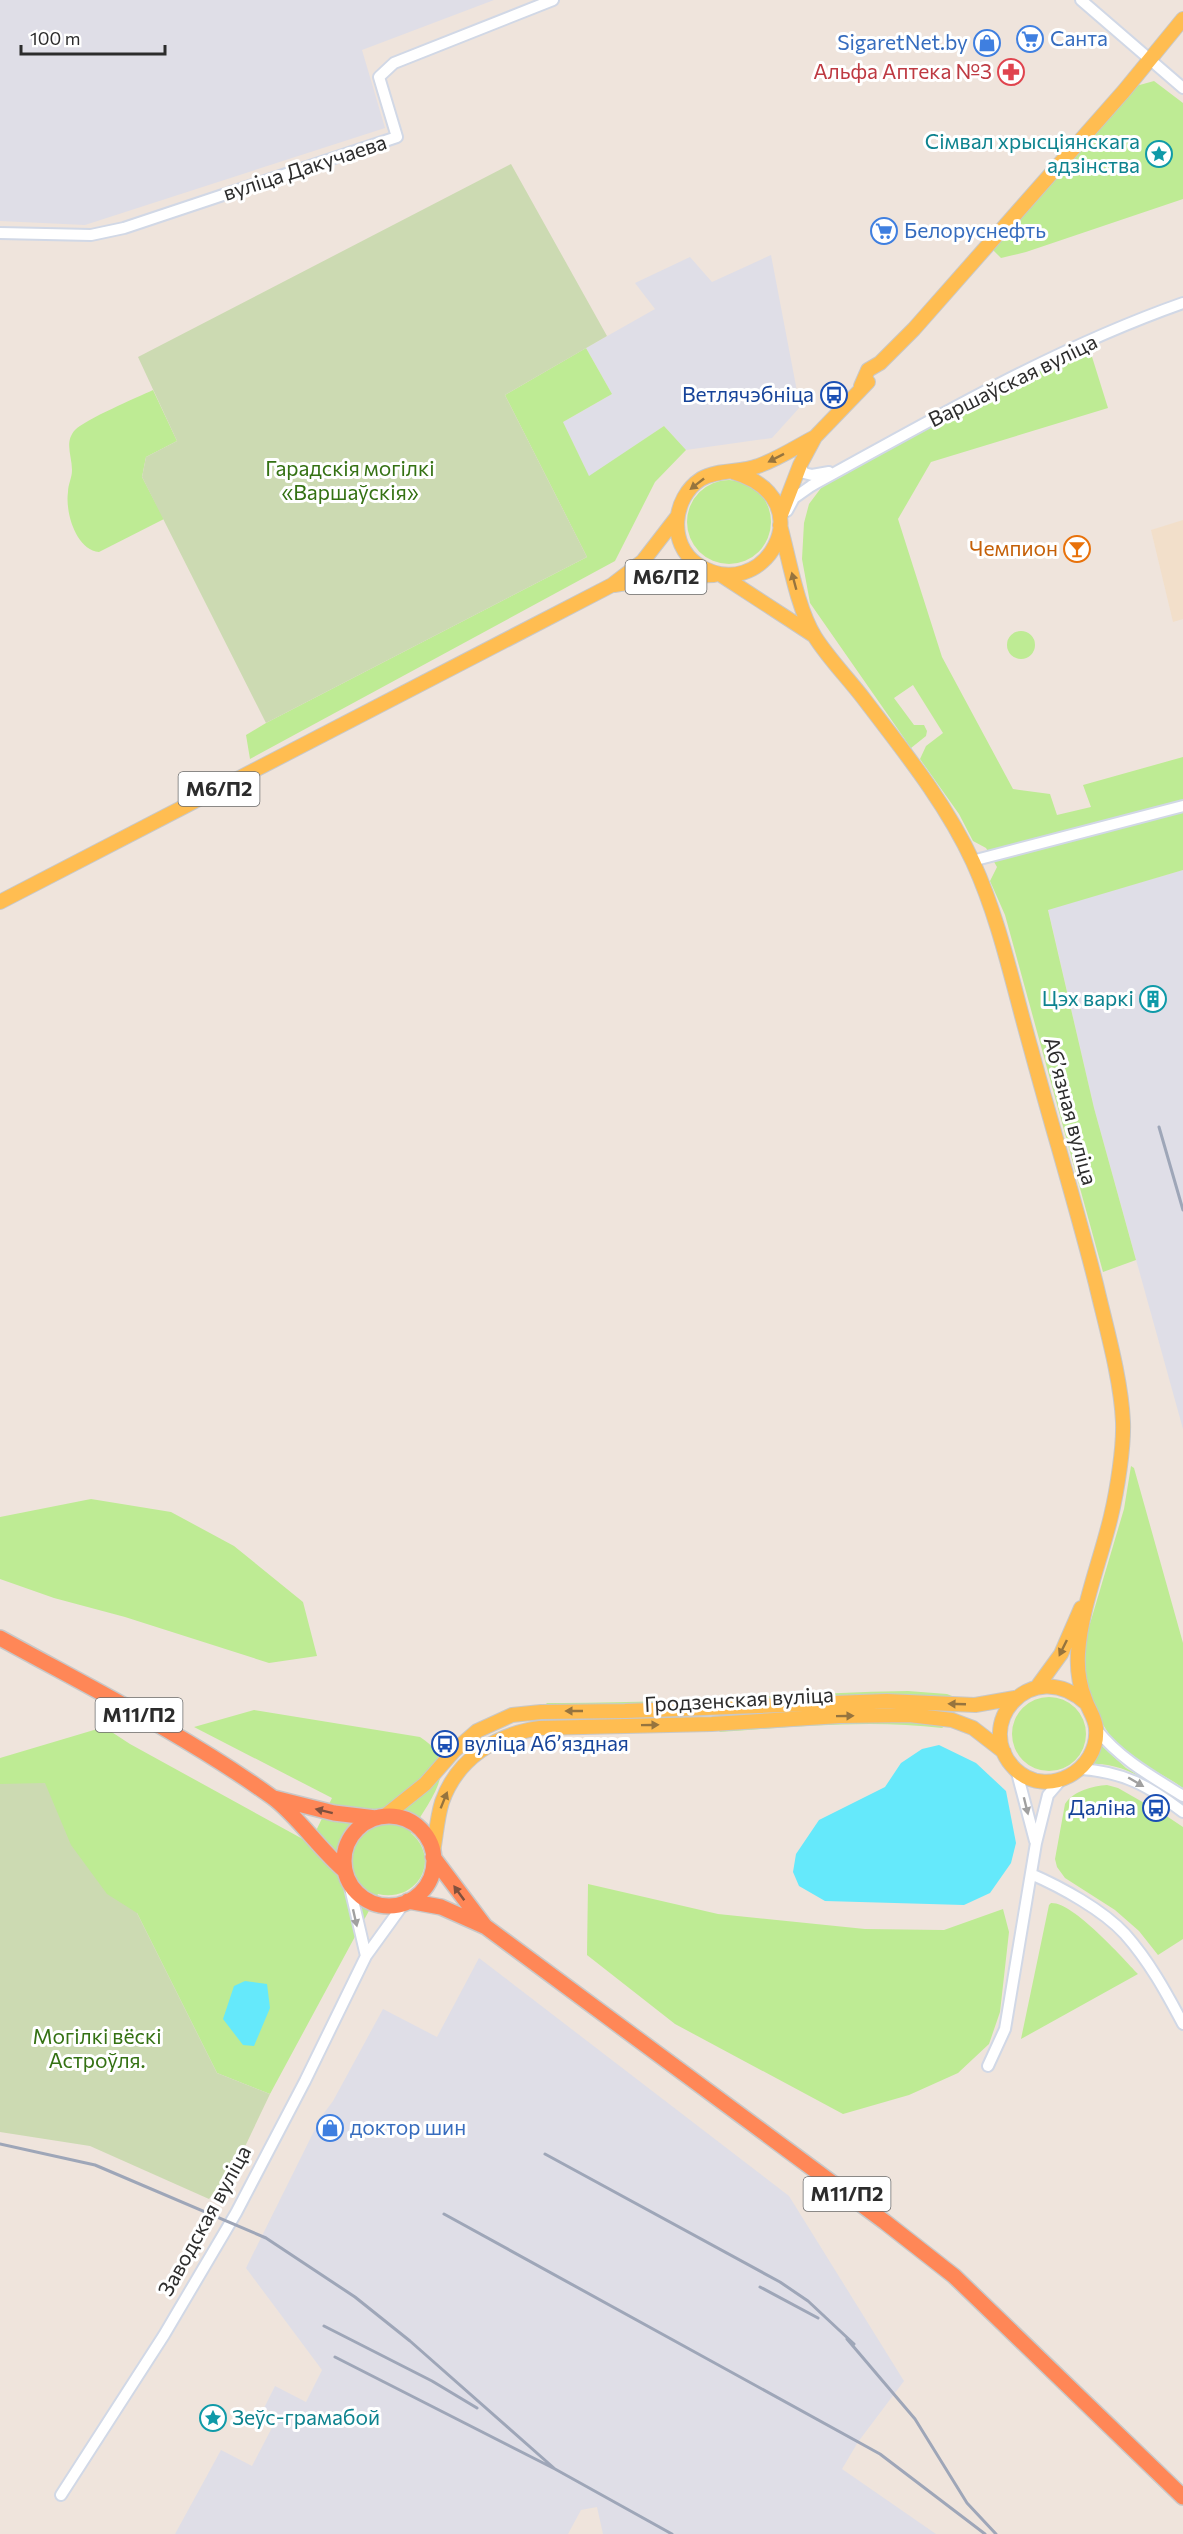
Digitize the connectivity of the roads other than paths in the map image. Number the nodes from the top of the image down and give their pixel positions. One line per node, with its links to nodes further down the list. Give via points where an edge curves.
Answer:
1 (553, 0): 6 (street, вуліца Дакучаева, via 394,63 379,77 398,137 124,228 91,235)
2 (1081, 0): 4 (street)
3 (1183, 19): 4 (main road, М6/П2)
4 (1148, 58): 5 (street); 8 (main road, М6/П2, via 1124,91 914,329 868,370 861,386)
5 (1183, 88)
6 (0, 233)
7 (1183, 303): 10 (street, Варшаўская вуліца, via 997,385)
8 (815, 437): 9 (main road, М6/П2); 11 (main road, М6/П2, one-way to 11, via 774,460)
9 (800, 465): 10 (street, Варшаўская вуліца, via 804,472 813,475); 13 (main road, М6/П2)
10 (846, 467): 13 (street, Варшаўская вуліца, via 794,498)
11 (733, 472): 12 (main road, М6/П2, one-way to 12, via 717,472 702,478 685,495); 13 (main road, via 761,483 777,504)
12 (677, 517): 14 (main road, М6/П2, via 677,533 692,561); 15 (main road, М6/П2, via 643,561)
13 (780, 521): 14 (main road, М6/П2, via 775,546 758,566 747,572); 16 (main road, Абʼязная вуліца, one-way to 13, via 795,586)
14 (721, 575): 15 (main road, М6/П2, via 665,577); 16 (main road, Абʼязная вуліца)
15 (612, 585): 19 (main road, М6/П2)
16 (813, 635): 18 (main road, Абʼязная вуліца, via 933,794)
17 (1183, 806): 18 (street)
18 (972, 861): 20 (main road, Абʼязная вуліца, via 1004,951 1096,1284 1121,1396 1124,1426 1112,1512)
19 (0, 902)
20 (1094, 1575): 22 (main road, Абʼязная вуліца, one-way to 22, via 1061,1654); 24 (main road, Абʼязная вуліца, via 1078,1649 1077,1674)
21 (0, 1638): 31 (highway, М11/П2, via 166,1730)
22 (1036, 1687): 23 (main road, Абʼязная вуліца); 24 (main road, via 1064,1688)
23 (1015, 1698): 26 (main road, via 1004,1714 1000,1733); 33 (main road, Гродзенская вуліца, one-way to 33, via 975,1705 886,1701 513,1715 477,1731 425,1784)
24 (1086, 1702): 25 (main road, Абʼязная вуліца)
25 (1097, 1730): 28 (main road, via 1094,1751); 30 (street, Абʼязная вуліца, via 1126,1760)
26 (1004, 1752): 27 (main road); 35 (main road, Гродзенская вуліца, one-way to 26, via 443,1800 463,1766 491,1743 520,1730 909,1715 952,1720 974,1728)
27 (1016, 1769): 29 (main road, via 1045,1782); 34 (street, one-way to 34)
28 (1081, 1769): 29 (main road); 32 (street, one-way to 32, via 1128,1777)
29 (1061, 1780): 34 (street, via 1048,1795)
30 (1183, 1796)
31 (274, 1798): 33 (highway, М11/П2, one-way to 31, via 334,1813); 37 (highway, М11/П2)
32 (1183, 1812)
33 (381, 1817): 35 (highway, М11/П2, via 407,1819 416,1825); 37 (highway, via 361,1825 350,1838 344,1854)
34 (1035, 1843): 36 (street)
35 (433, 1854): 38 (highway, via 428,1883); 39 (highway, М11/П2, one-way to 35)
36 (1031, 1874): 41 (street, via 1053,1884 1123,1932 1155,1975); 42 (street, via 1005,2029)
37 (346, 1875): 38 (highway, М11/П2, via 357,1893 372,1902); 40 (street, one-way to 40)
38 (407, 1902): 39 (highway, М11/П2, via 441,1907); 40 (street, Заводская вуліца)
39 (486, 1927): 44 (highway, М11/П2, via 954,2276)
40 (366, 1956): 43 (street, Заводская вуліца, via 236,2213 164,2335)
41 (1183, 2024)
42 (988, 2066)
43 (61, 2494)
44 (1182, 2497)

